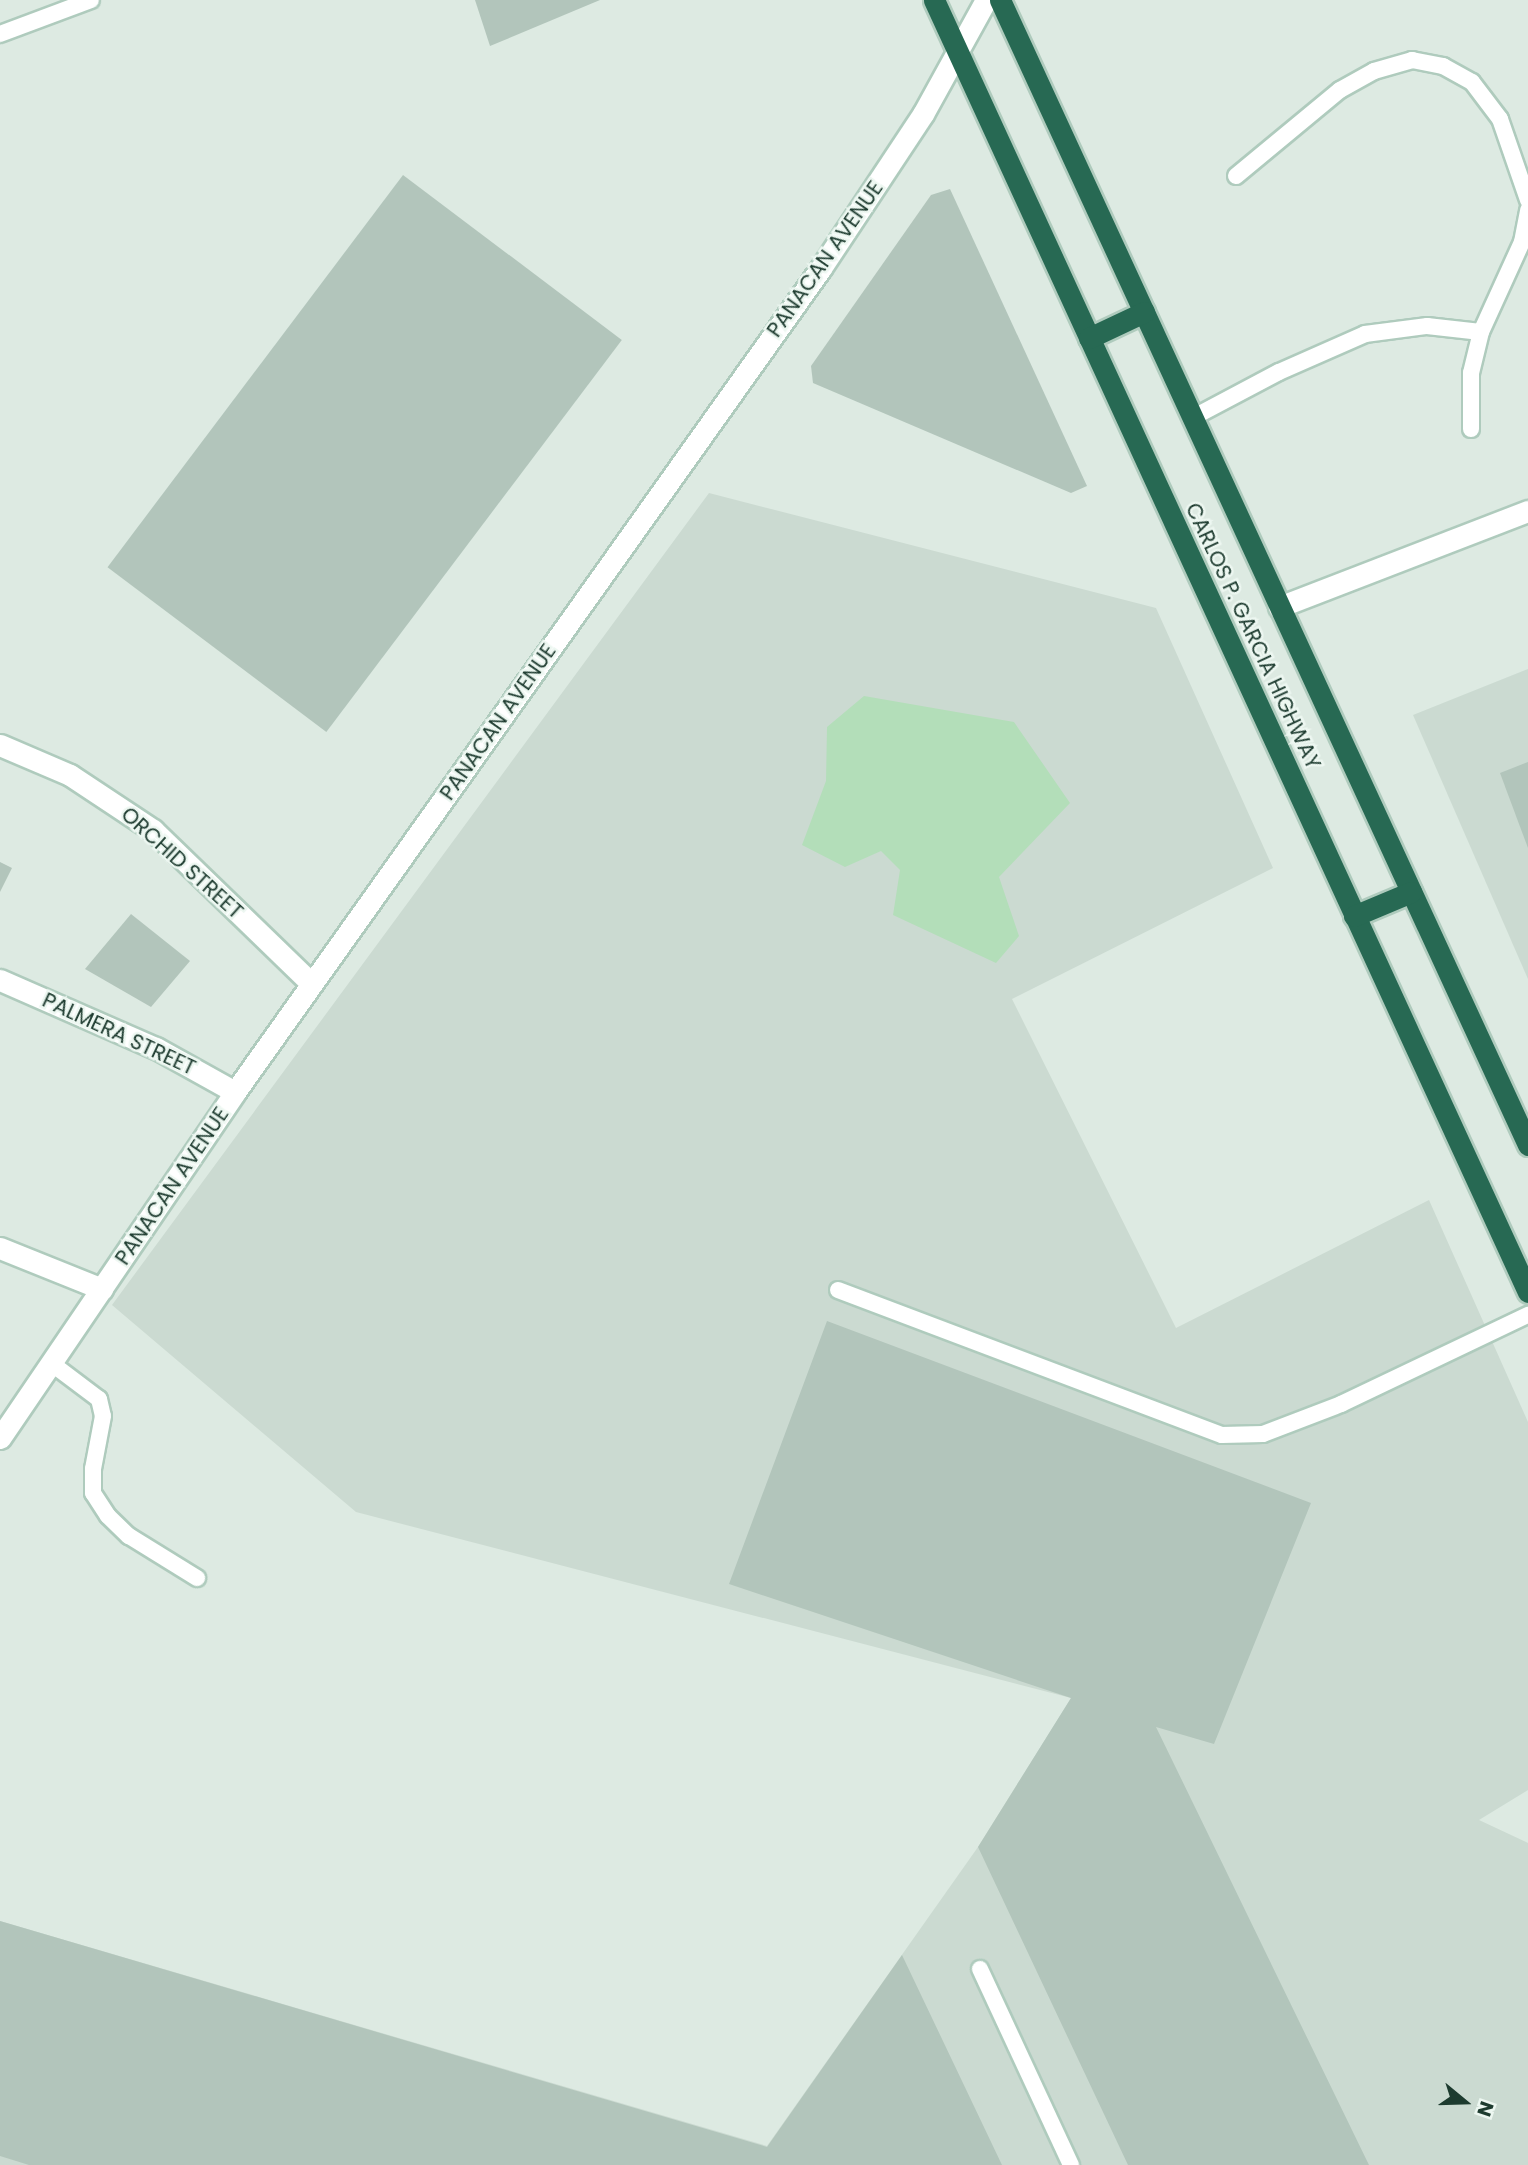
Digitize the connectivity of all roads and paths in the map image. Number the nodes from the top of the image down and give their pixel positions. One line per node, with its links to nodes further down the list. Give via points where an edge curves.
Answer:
1 (91, 0): 5 (lane)
2 (933, 0): 6 (highway, CARLOS P. GARCIA HIGHWAY)
3 (986, 0): 6 (street, PANACAN AVENUE)
4 (1000, 0): 10 (highway, CARLOS P. GARCIA HIGHWAY)
5 (0, 34)
6 (958, 54): 12 (highway, CARLOS P. GARCIA HIGHWAY); 21 (street, PANACAN AVENUE, via 821,268)
7 (1236, 176): 8 (lane, via 1340,90 1374,71 1412,60 1443,66 1472,82 1500,119)
8 (1528, 200)
9 (1528, 210): 11 (lane, via 1522,242)
10 (1144, 312): 12 (highway); 13 (highway, CARLOS P. GARCIA HIGHWAY)
11 (1481, 332): 13 (lane, via 1427,326 1365,334); 14 (lane, via 1471,373)
12 (1089, 338): 19 (highway, CARLOS P. GARCIA HIGHWAY)
13 (1192, 418): 16 (highway, CARLOS P. GARCIA HIGHWAY)
14 (1471, 429)
15 (1528, 511): 16 (street)
16 (1279, 607): 18 (highway, CARLOS P. GARCIA HIGHWAY)
17 (0, 745): 21 (street, ORCHID STREET, via 70,775 153,830)
18 (1411, 892): 19 (highway); 23 (highway, CARLOS P. GARCIA HIGHWAY)
19 (1354, 916): 27 (highway, CARLOS P. GARCIA HIGHWAY)
20 (0, 980): 22 (street, PALMERA STREET, via 156,1048)
21 (312, 984): 22 (street, PANACAN AVENUE)
22 (235, 1092): 25 (street, PANACAN AVENUE)
23 (1528, 1145)
24 (0, 1248): 25 (street)
25 (102, 1289): 29 (street, PANACAN AVENUE)
26 (838, 1290): 28 (lane, via 1222,1436 1263,1434 1341,1404)
27 (1528, 1292)
28 (1528, 1315)
29 (51, 1363): 30 (street, PANACAN AVENUE); 31 (lane, via 99,1399 103,1416 93,1493 108,1516 129,1536)
30 (0, 1438)
31 (197, 1578)
32 (979, 1969): 33 (lane)
33 (1071, 2165)

